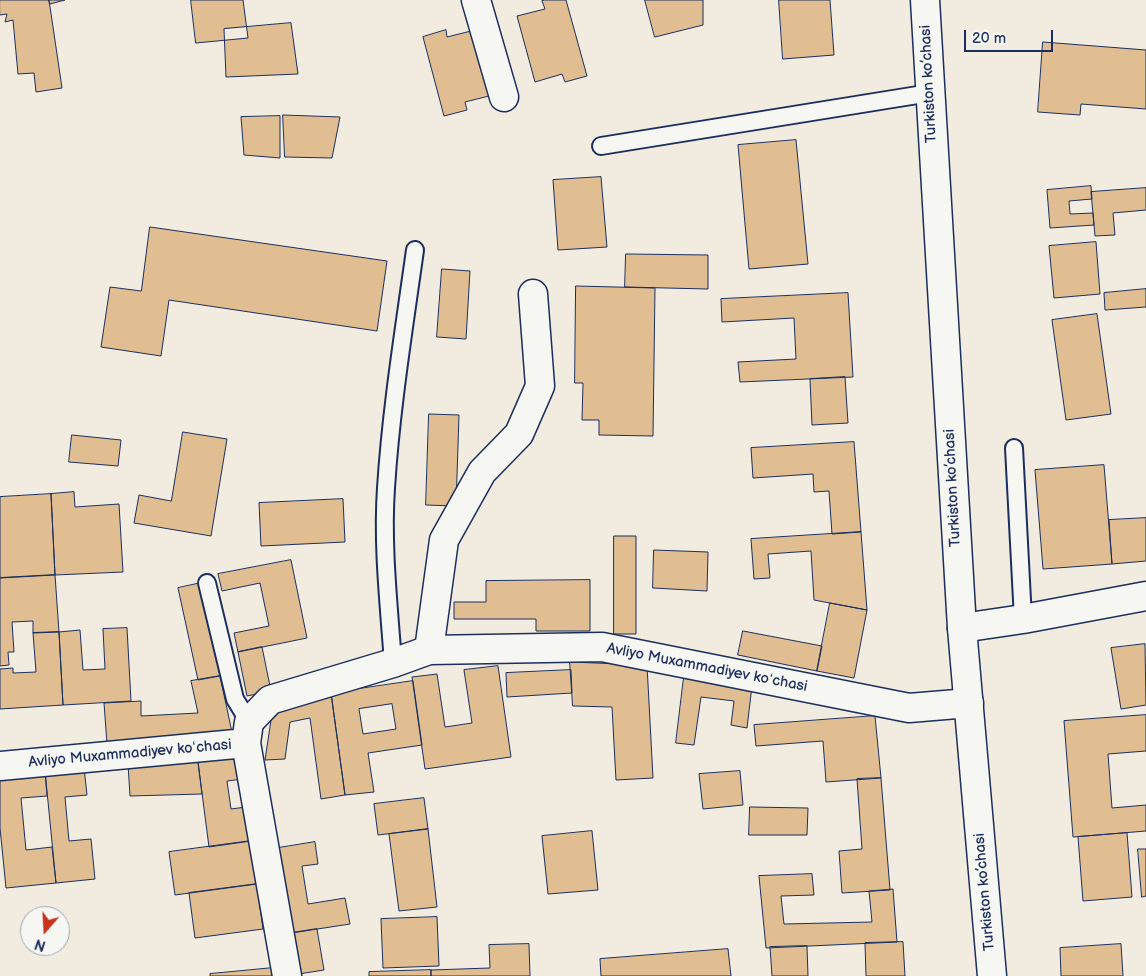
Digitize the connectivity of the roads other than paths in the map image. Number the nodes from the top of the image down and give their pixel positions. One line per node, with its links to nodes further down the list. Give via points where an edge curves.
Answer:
1 (476, 0): 4 (street)
2 (924, 0): 3 (street, Turkiston ko’chasi)
3 (930, 93): 5 (lane); 12 (street, Turkiston ko’chasi)
4 (504, 97)
5 (601, 146)
6 (416, 250): 14 (lane, via 398,365 386,490 386,574)
7 (533, 294): 13 (street, via 540,386 519,434 482,472 444,540)
8 (1014, 448): 11 (lane)
9 (207, 583): 16 (lane, via 235,699)
10 (1146, 596): 11 (street)
11 (1023, 619): 12 (street)
12 (962, 628): 15 (street, Turkiston ko’chasi)
13 (429, 650): 14 (street, Avliyo Muxammadiyev koʻchasi); 15 (street, Avliyo Muxammadiyev koʻchasi, via 602,647 909,708)
14 (393, 663): 16 (street, Avliyo Muxammadiyev koʻchasi, via 270,700)
15 (969, 703): 19 (street, Turkiston ko’chasi)
16 (248, 733): 17 (street, Avliyo Muxammadiyev koʻchasi); 18 (street)
17 (0, 766)
18 (287, 976)
19 (992, 976)

